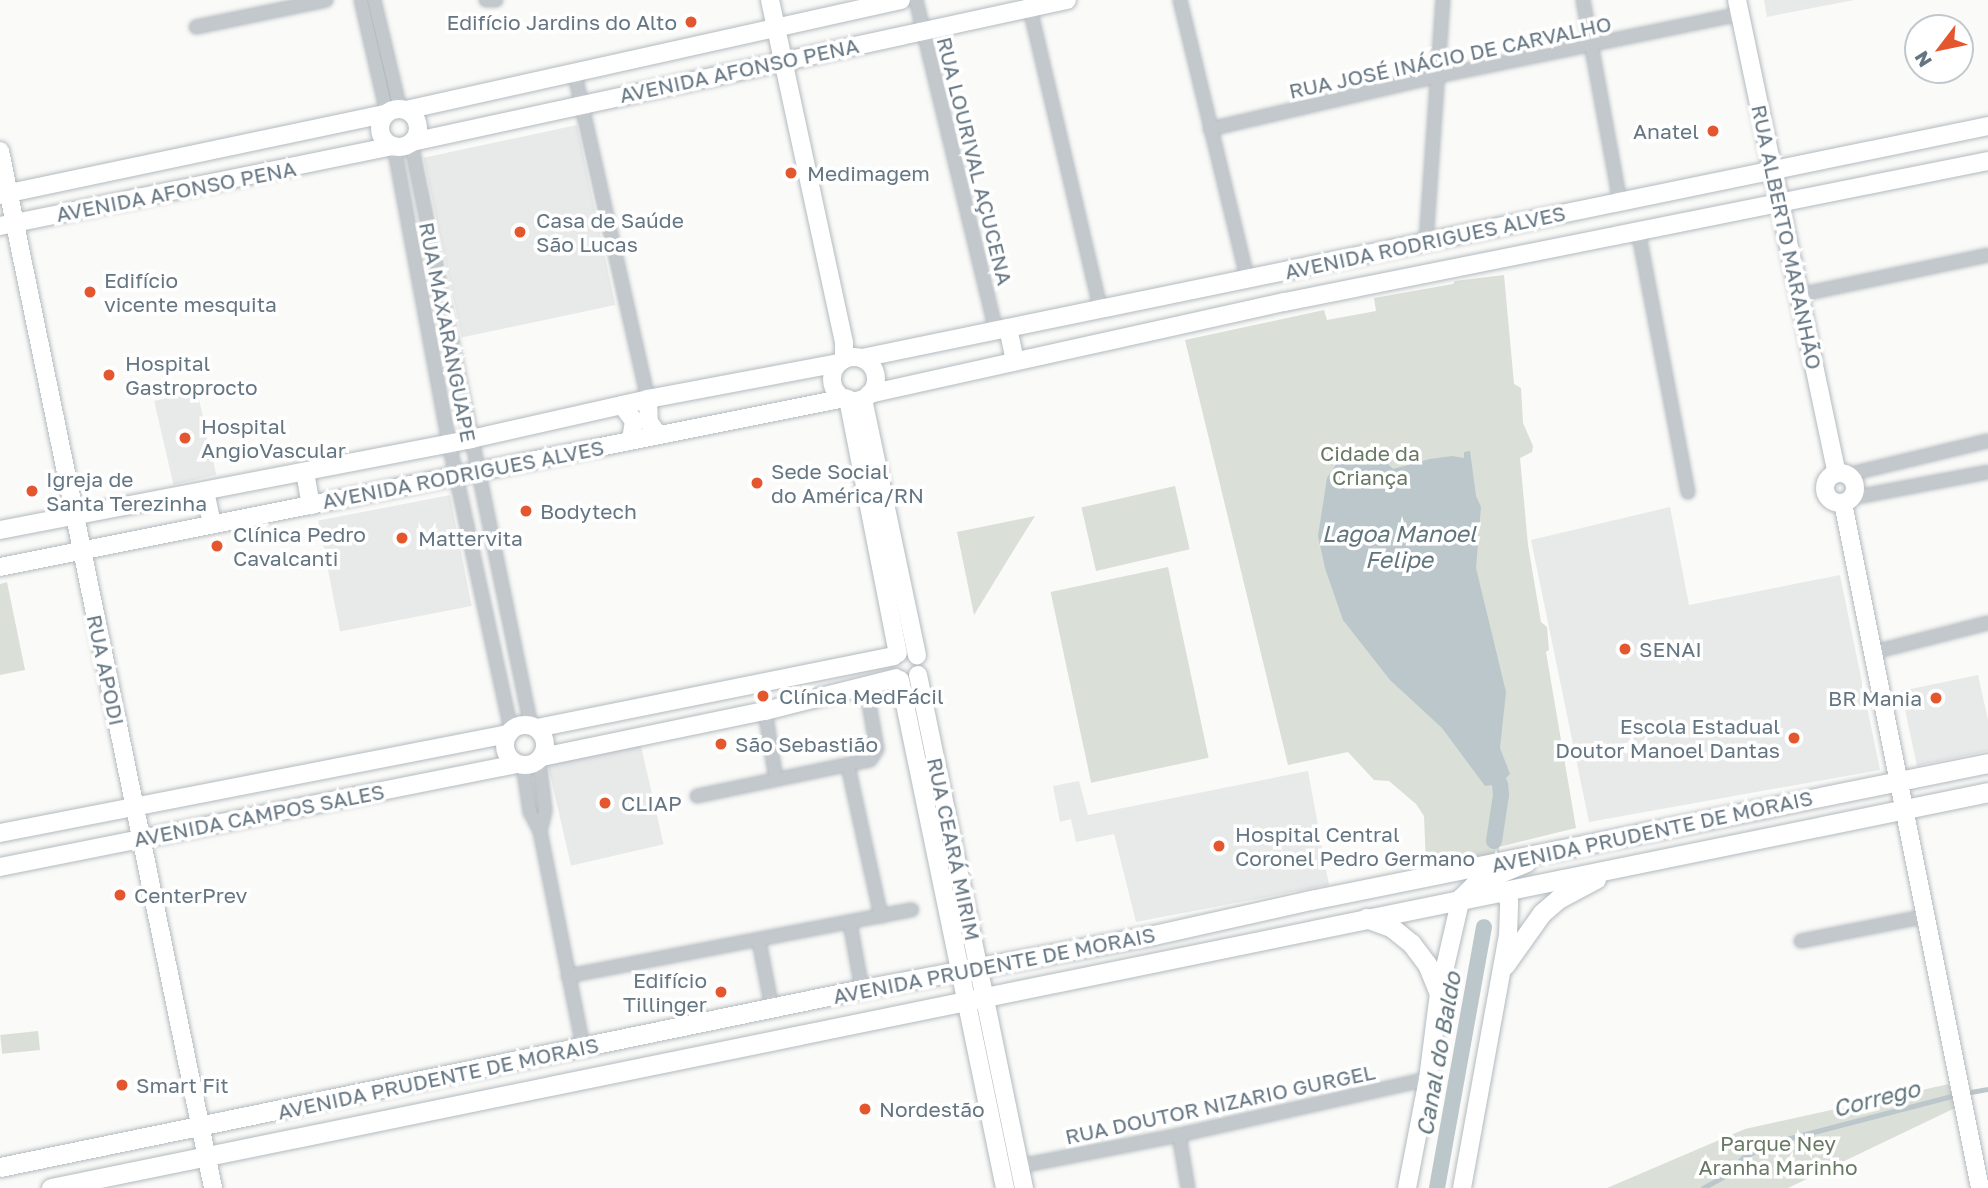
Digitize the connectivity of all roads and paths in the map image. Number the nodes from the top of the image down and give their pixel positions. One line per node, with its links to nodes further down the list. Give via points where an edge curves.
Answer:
1 (326, 0): 15 (street)
2 (361, 0): 23 (street)
3 (374, 0): 23 (street)
4 (486, 0): 5 (street)
5 (496, 0)
6 (770, 0): 16 (main road)
7 (901, 0): 16 (main road, AVENIDA AFONSO PENA)
8 (916, 0): 17 (street, RUA LOURIVAL AÇUCENA)
9 (1067, 0): 13 (main road, AVENIDA AFONSO PENA)
10 (1180, 0): 25 (street)
11 (1443, 0): 21 (street)
12 (1583, 0): 18 (street)
13 (1029, 4): 17 (main road, AVENIDA AFONSO PENA); 46 (street)
14 (1738, 7): 18 (street, RUA JOSÉ INÁCIO DE CARVALHO); 29 (main road, RUA ALBERTO MARANHÃO)
15 (195, 27)
16 (775, 28): 19 (main road); 20 (main road, AVENIDA AFONSO PENA)
17 (923, 31): 19 (main road, AVENIDA AFONSO PENA); 47 (street, RUA LOURIVAL AÇUCENA)
18 (1592, 47): 21 (street, RUA JOSÉ INÁCIO DE CARVALHO); 32 (street)
19 (782, 61): 22 (main road, AVENIDA AFONSO PENA); 48 (main road)
20 (575, 75): 22 (street); 23 (main road, AVENIDA AFONSO PENA)
21 (1438, 76): 25 (street, RUA JOSÉ INÁCIO DE CARVALHO); 39 (street)
22 (581, 105): 26 (main road, AVENIDA AFONSO PENA); 51 (street)
23 (394, 112): 26 (main road, via 381,132); 26 (main road, via 418,124); 31 (main road, AVENIDA AFONSO PENA)
24 (1988, 127): 29 (main road, AVENIDA RODRIGUES ALVES)
25 (1210, 129): 43 (street)
26 (403, 144): 35 (main road, AVENIDA AFONSO PENA); 54 (street, RUA MAXARANGUAPE); 57 (street, RUA MAXARANGUAPE)
27 (0, 151): 31 (main road, RUA APODI)
28 (1988, 161): 33 (main road, AVENIDA RODRIGUES ALVES)
29 (1774, 169): 30 (main road, AVENIDA RODRIGUES ALVES); 33 (main road, RUA ALBERTO MARANHÃO)
30 (1674, 190): 32 (main road, AVENIDA RODRIGUES ALVES); 34 (main road, via 1685,196 1690,206)
31 (5, 194): 35 (main road, RUA APODI)
32 (1615, 203): 36 (main road, via 1604,221); 37 (main road, AVENIDA RODRIGUES ALVES)
33 (1780, 203): 34 (main road, AVENIDA RODRIGUES ALVES); 44 (main road, RUA ALBERTO MARANHÃO)
34 (1685, 222): 38 (main road, AVENIDA RODRIGUES ALVES)
35 (7, 224): 68 (main road, RUA APODI)
36 (1617, 234): 38 (main road, AVENIDA RODRIGUES ALVES); 41 (main road, AVENIDA RODRIGUES ALVES)
37 (1456, 236): 39 (main road, AVENIDA RODRIGUES ALVES); 41 (main road, via 1449,258)
38 (1639, 239): 65 (street)
39 (1426, 242): 42 (main road, AVENIDA RODRIGUES ALVES)
40 (1988, 255): 44 (street)
41 (1459, 266): 45 (main road, AVENIDA RODRIGUES ALVES)
42 (1277, 272): 43 (main road, AVENIDA RODRIGUES ALVES); 45 (main road, via 1288,287)
43 (1247, 277): 46 (main road, AVENIDA RODRIGUES ALVES)
44 (1799, 295): 62 (main road, RUA ALBERTO MARANHÃO)
45 (1285, 302): 49 (main road, AVENIDA RODRIGUES ALVES)
46 (1100, 307): 47 (main road, AVENIDA RODRIGUES ALVES)
47 (1002, 329): 48 (main road, AVENIDA RODRIGUES ALVES); 49 (main road)
48 (848, 356): 50 (main road, via 832,382); 50 (main road, via 875,374); 51 (main road, AVENIDA RODRIGUES ALVES)
49 (1015, 361): 50 (main road, AVENIDA RODRIGUES ALVES)
50 (856, 397): 53 (main road, AVENIDA RODRIGUES ALVES); 75 (main road); 76 (main road)
51 (648, 400): 52 (main road, AVENIDA RODRIGUES ALVES); 53 (main road, via 649,422)
52 (622, 405): 54 (main road, AVENIDA RODRIGUES ALVES); 55 (main road, via 634,421)
53 (658, 435): 55 (main road, AVENIDA RODRIGUES ALVES)
54 (471, 439): 57 (main road, AVENIDA RODRIGUES ALVES); 60 (street, RUA MAXARANGUAPE)
55 (631, 440): 60 (main road, AVENIDA RODRIGUES ALVES)
56 (1986, 442): 58 (street); 62 (street)
57 (449, 443): 59 (main road, AVENIDA RODRIGUES ALVES); 63 (street, RUA MAXARANGUAPE)
58 (1988, 457)
59 (304, 471): 64 (main road, AVENIDA RODRIGUES ALVES); 67 (main road)
60 (478, 471): 63 (main road, AVENIDA RODRIGUES ALVES); 81 (street, RUA MAXARANGUAPE)
61 (1988, 472): 66 (street)
62 (1842, 474): 66 (main road, RUA ALBERTO MARANHÃO, via 1854,485); 66 (main road, RUA ALBERTO MARANHÃO, via 1828,480 1825,491 1831,500)
63 (456, 476): 67 (main road, AVENIDA RODRIGUES ALVES); 82 (street, RUA MAXARANGUAPE)
64 (205, 491): 68 (main road, AVENIDA RODRIGUES ALVES); 69 (main road)
65 (1688, 492)
66 (1847, 501): 74 (main road, RUA ALBERTO MARANHÃO)
67 (311, 505): 69 (main road, AVENIDA RODRIGUES ALVES)
68 (74, 516): 70 (main road, AVENIDA RODRIGUES ALVES); 71 (main road, RUA APODI)
69 (212, 524): 71 (main road, AVENIDA RODRIGUES ALVES)
70 (0, 530)
71 (80, 550): 72 (main road, AVENIDA RODRIGUES ALVES); 92 (main road, RUA APODI)
72 (0, 567)
73 (1988, 623): 74 (street)
74 (1874, 652): 88 (main road, RUA ALBERTO MARANHÃO)
75 (896, 654): 76 (main road, via 907,650); 78 (main road, via 891,670); 81 (main road)
76 (917, 655): 77 (main road, via 921,664)
77 (918, 675): 78 (main road, via 910,681); 112 (main road, RUA CEARÁ MIRIM)
78 (898, 679): 79 (main road, AVENIDA CAMPOS SALES); 112 (main road, RUA CEARÁ MIRIM)
79 (866, 686): 80 (main road, AVENIDA CAMPOS SALES); 85 (street, via 877,754)
80 (765, 711): 83 (main road, AVENIDA CAMPOS SALES); 87 (street)
81 (534, 727): 82 (main road, via 523,725); 83 (main road, via 546,745)
82 (510, 732): 83 (main road, via 505,748); 86 (main road, AVENIDA CAMPOS SALES)
83 (530, 761): 91 (main road, AVENIDA CAMPOS SALES); 113 (street, via 530,812 540,831)
84 (1988, 763): 88 (main road, AVENIDA PRUDENTE DE MORAIS)
85 (848, 766): 87 (street); 104 (street)
86 (335, 767): 91 (main road); 92 (main road, AVENIDA CAMPOS SALES)
87 (776, 779): 90 (street)
88 (1901, 781): 93 (main road, RUA ALBERTO MARANHÃO); 96 (main road, AVENIDA PRUDENTE DE MORAIS)
89 (1988, 792): 93 (main road, AVENIDA PRUDENTE DE MORAIS)
90 (697, 796)
91 (341, 799): 95 (main road, AVENIDA CAMPOS SALES)
92 (135, 807): 94 (main road, AVENIDA CAMPOS SALES); 95 (main road, RUA APODI)
93 (1906, 808): 97 (main road, AVENIDA PRUDENTE DE MORAIS); 105 (main road, RUA ALBERTO MARANHÃO)
94 (0, 833)
95 (142, 838): 98 (main road, AVENIDA CAMPOS SALES); 125 (main road, RUA APODI)
96 (1571, 848): 99 (main road, AVENIDA PRUDENTE DE MORAIS); 100 (main road)
97 (1634, 863): 101 (main road, AVENIDA PRUDENTE DE MORAIS); 111 (main road, via 1558,899 1534,922)
98 (0, 867)
99 (1443, 873): 100 (main road); 108 (main road, AVENIDA PRUDENTE DE MORAIS)
100 (1486, 879): 101 (main road); 102 (main road)
101 (1503, 891): 102 (main road, AVENIDA PRUDENTE DE MORAIS); 111 (main road, via 1510,909)
102 (1461, 898): 106 (main road, AVENIDA PRUDENTE DE MORAIS); 116 (main road)
103 (912, 910): 104 (street)
104 (881, 916): 107 (street)
105 (1927, 916): 110 (street); 128 (main road, RUA ALBERTO MARANHÃO, via 1965,1110)
106 (1365, 918): 114 (main road, AVENIDA PRUDENTE DE MORAIS); 116 (main road, via 1391,927 1411,943 1427,964)
107 (850, 923): 109 (street); 115 (street)
108 (1154, 935): 112 (main road, AVENIDA PRUDENTE DE MORAIS); 114 (main road, via 1144,952)
109 (759, 941): 113 (street); 118 (street)
110 (1801, 941)
111 (1505, 965): 137 (main road)
112 (970, 968): 115 (main road, AVENIDA PRUDENTE DE MORAIS); 117 (main road, RUA CEARÁ MIRIM)
113 (568, 976): 120 (street)
114 (1087, 976): 117 (main road, AVENIDA PRUDENTE DE MORAIS)
115 (862, 989): 118 (main road, AVENIDA PRUDENTE DE MORAIS)
116 (1439, 993): 123 (main road)
117 (976, 997): 121 (main road, AVENIDA PRUDENTE DE MORAIS); 129 (main road, RUA CEARÁ MIRIM); 133 (main road, RUA CEARÁ MIRIM)
118 (772, 1008): 119 (main road, AVENIDA PRUDENTE DE MORAIS)
119 (690, 1025): 120 (main road, AVENIDA PRUDENTE DE MORAIS); 121 (main road)
120 (583, 1047): 122 (main road, AVENIDA PRUDENTE DE MORAIS)
121 (696, 1054): 124 (main road, AVENIDA PRUDENTE DE MORAIS)
122 (480, 1069): 124 (main road); 125 (main road, AVENIDA PRUDENTE DE MORAIS)
123 (1428, 1079): 126 (street, RUA DOUTOR NIZARIO GURGEL); 136 (main road)
124 (486, 1098): 127 (main road, AVENIDA PRUDENTE DE MORAIS)
125 (201, 1128): 127 (main road, RUA APODI); 130 (main road, AVENIDA PRUDENTE DE MORAIS)
126 (1179, 1135): 129 (street, RUA DOUTOR NIZARIO GURGEL); 135 (street)
127 (207, 1156): 131 (main road, AVENIDA PRUDENTE DE MORAIS); 132 (main road, RUA APODI)
128 (1981, 1158): 138 (main road, RUA ALBERTO MARANHÃO)
129 (1020, 1166): 134 (main road, RUA CEARÁ MIRIM)
130 (0, 1167)
131 (51, 1188)
132 (213, 1188)
133 (1005, 1188)
134 (1024, 1188)
135 (1188, 1188)
136 (1407, 1188)
137 (1462, 1188)
138 (1980, 1188)

